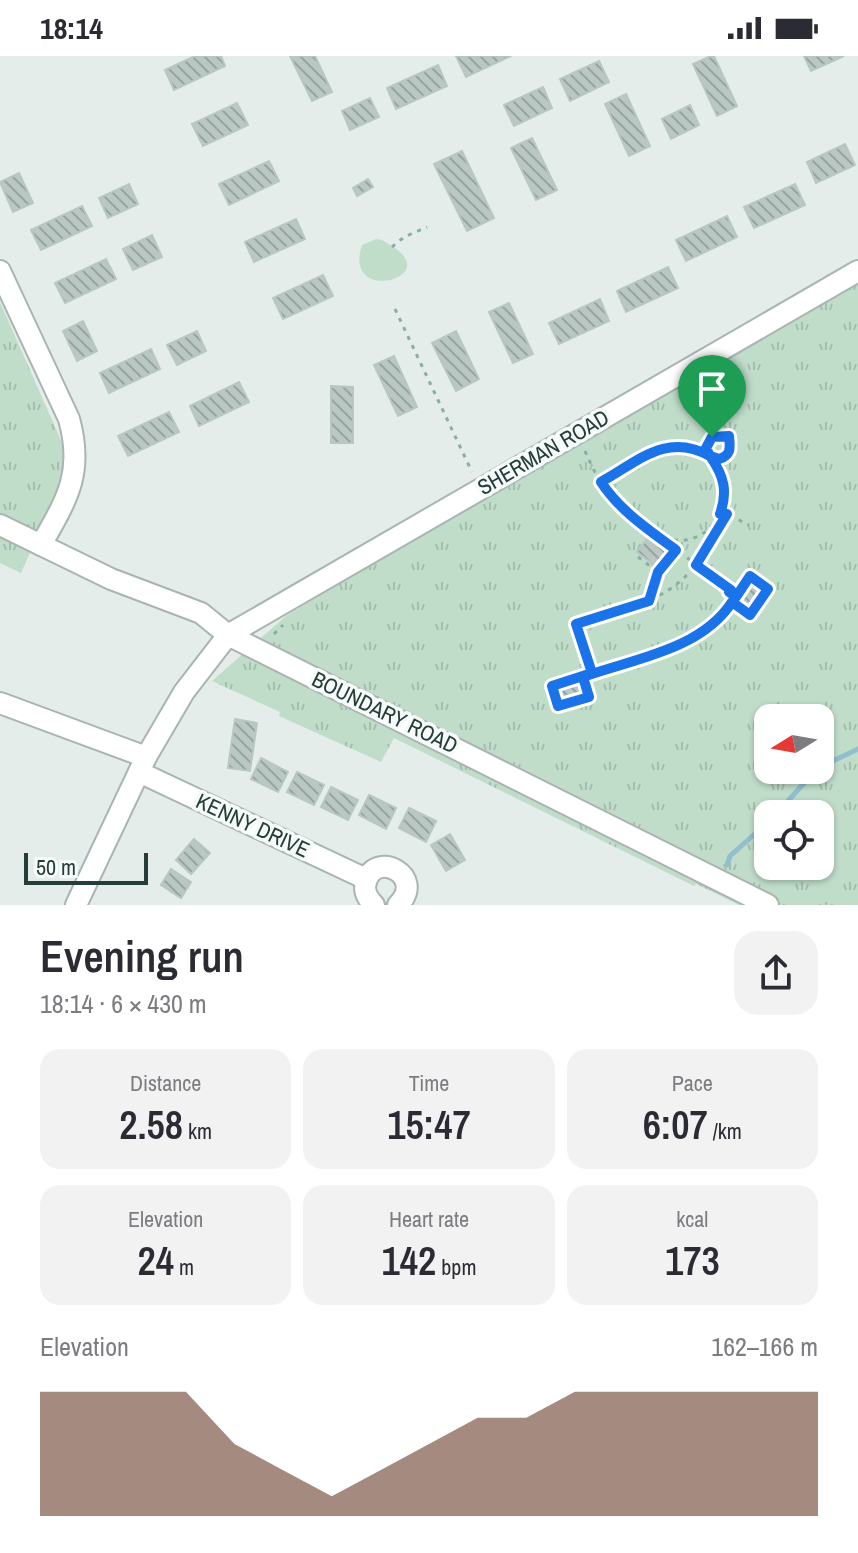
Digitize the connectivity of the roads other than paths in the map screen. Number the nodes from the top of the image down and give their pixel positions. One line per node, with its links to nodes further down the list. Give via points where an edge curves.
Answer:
1 (0, 271): 4 (street, via 76,445 73,479)
2 (858, 271): 5 (street, SHERMAN ROAD)
3 (0, 525): 4 (street, BOUNDARY ROAD)
4 (41, 545): 5 (street, BOUNDARY ROAD, via 201,613)
5 (228, 635): 7 (street, via 184,692); 12 (street, BOUNDARY ROAD)
6 (0, 703): 7 (street, KENNY DRIVE)
7 (142, 764): 8 (street, KENNY DRIVE); 9 (street)
8 (366, 879): 10 (street, via 365,893); 11 (street, via 382,867 401,874 406,893)
9 (76, 905)
10 (374, 905)
11 (398, 905)
12 (768, 905)

